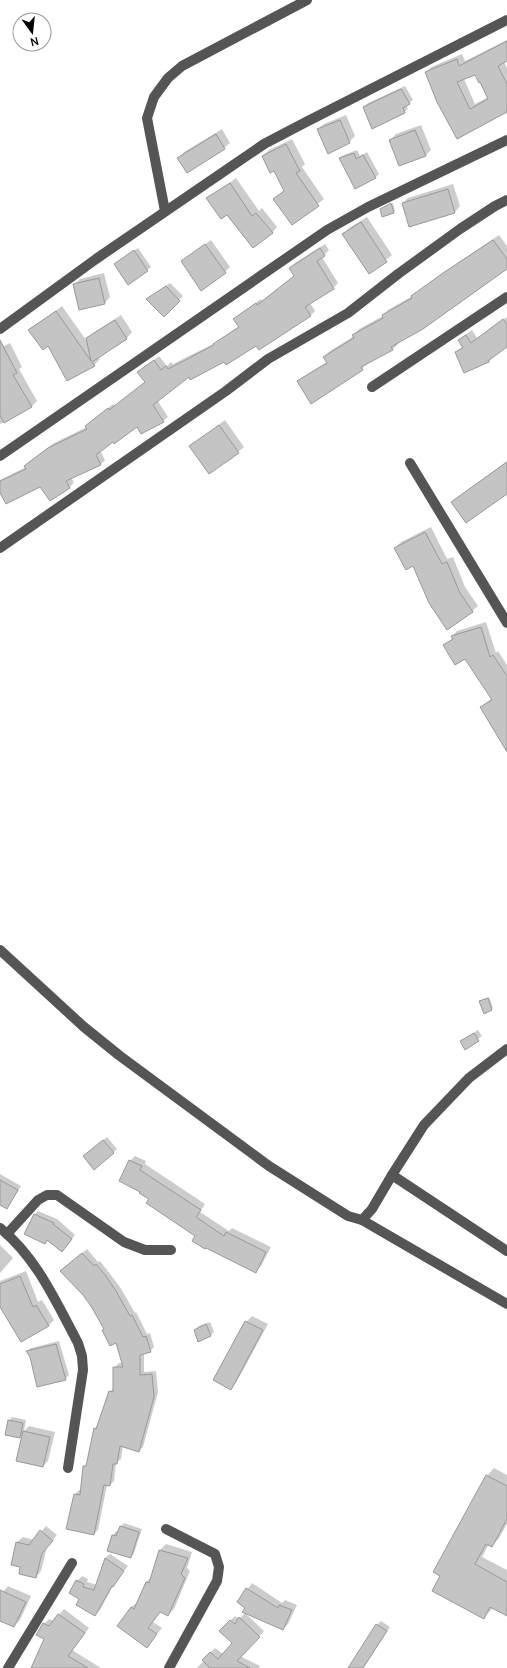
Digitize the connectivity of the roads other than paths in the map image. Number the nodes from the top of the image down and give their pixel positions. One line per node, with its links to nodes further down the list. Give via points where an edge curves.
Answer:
1 (307, 0): 5 (street, via 182,66 168,78 154,97 147,118)
2 (507, 20): 5 (street, via 264,144)
3 (507, 140): 9 (street, via 326,230)
4 (507, 200): 11 (street, via 460,229 348,313 264,362)
5 (165, 211): 7 (street)
6 (507, 297): 8 (street)
7 (0, 329)
8 (372, 387)
9 (0, 456)
10 (410, 463): 12 (street)
11 (0, 548)
12 (507, 623)
13 (0, 950): 16 (street, via 84,1027 120,1056 269,1166 348,1216)
14 (507, 1049): 15 (street, via 469,1078 424,1125)
15 (392, 1175): 16 (street, via 372,1209); 19 (street)
16 (362, 1220): 20 (street)
17 (4, 1231): 18 (street, via 38,1200 47,1195 57,1195 124,1242 145,1250); 21 (street, via 36,1266 78,1343 82,1356 84,1370)
18 (171, 1250)
19 (507, 1251)
20 (507, 1304)
21 (68, 1468)
22 (166, 1529): 25 (street, via 215,1554 219,1567 216,1581)
23 (72, 1563): 24 (street)
24 (8, 1668)
25 (169, 1668)

